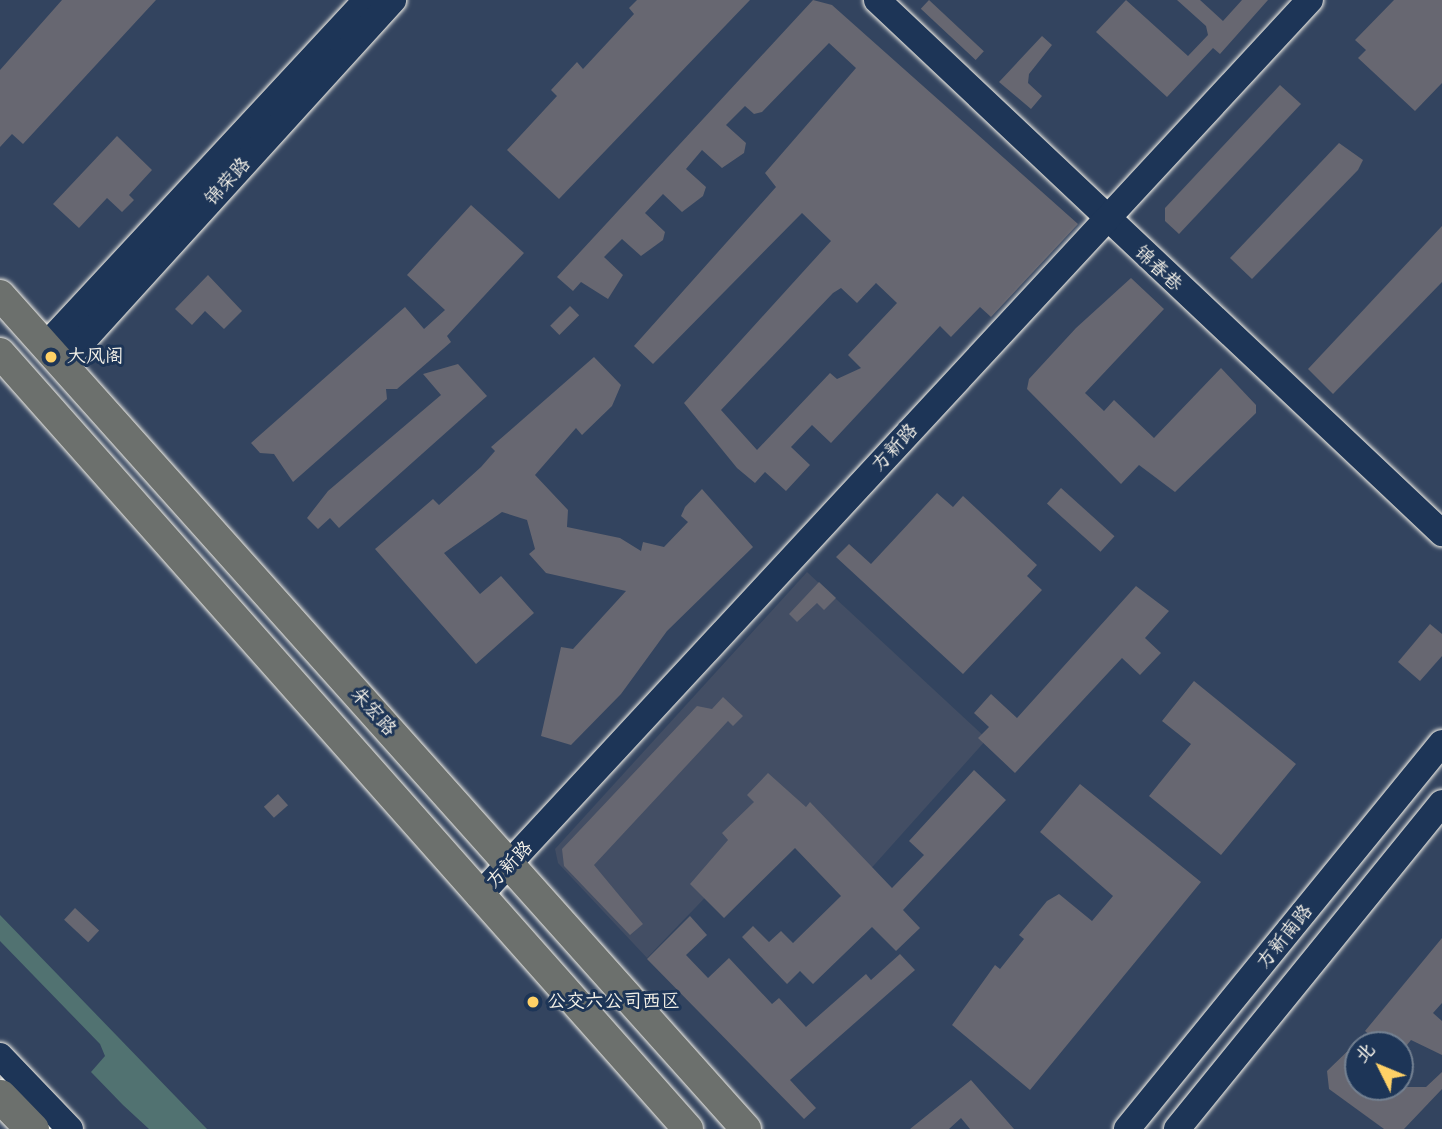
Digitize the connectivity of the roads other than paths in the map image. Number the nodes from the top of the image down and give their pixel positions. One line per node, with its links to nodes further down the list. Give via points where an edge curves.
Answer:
1 (367, 0): 8 (street, 锦荣路)
2 (393, 0): 8 (street, 锦荣路)
3 (877, 0): 5 (street, 锦春巷)
4 (1310, 0): 5 (street, 方新路)
5 (1105, 220): 9 (street, 锦春巷); 13 (street, 方新路)
6 (0, 295): 8 (main road, 朱宏路)
7 (0, 353): 14 (main road)
8 (54, 355): 13 (main road, 朱宏路)
9 (1442, 533)
10 (1442, 743): 11 (street, 方新南路)
11 (1406, 788): 12 (street); 23 (street, 方新南路)
12 (1439, 812): 24 (street, 方新南路)
13 (508, 868): 14 (street, 方新路); 22 (main road, 朱宏路)
14 (479, 896): 15 (main road)
15 (617, 1050): 20 (street, via 629,1083); 21 (main road)
16 (0, 1056): 19 (street)
17 (0, 1096): 18 (highway)
18 (32, 1129)
19 (70, 1129)
20 (669, 1129)
21 (688, 1129)
22 (746, 1129)
23 (1127, 1129)
24 (1177, 1129)

